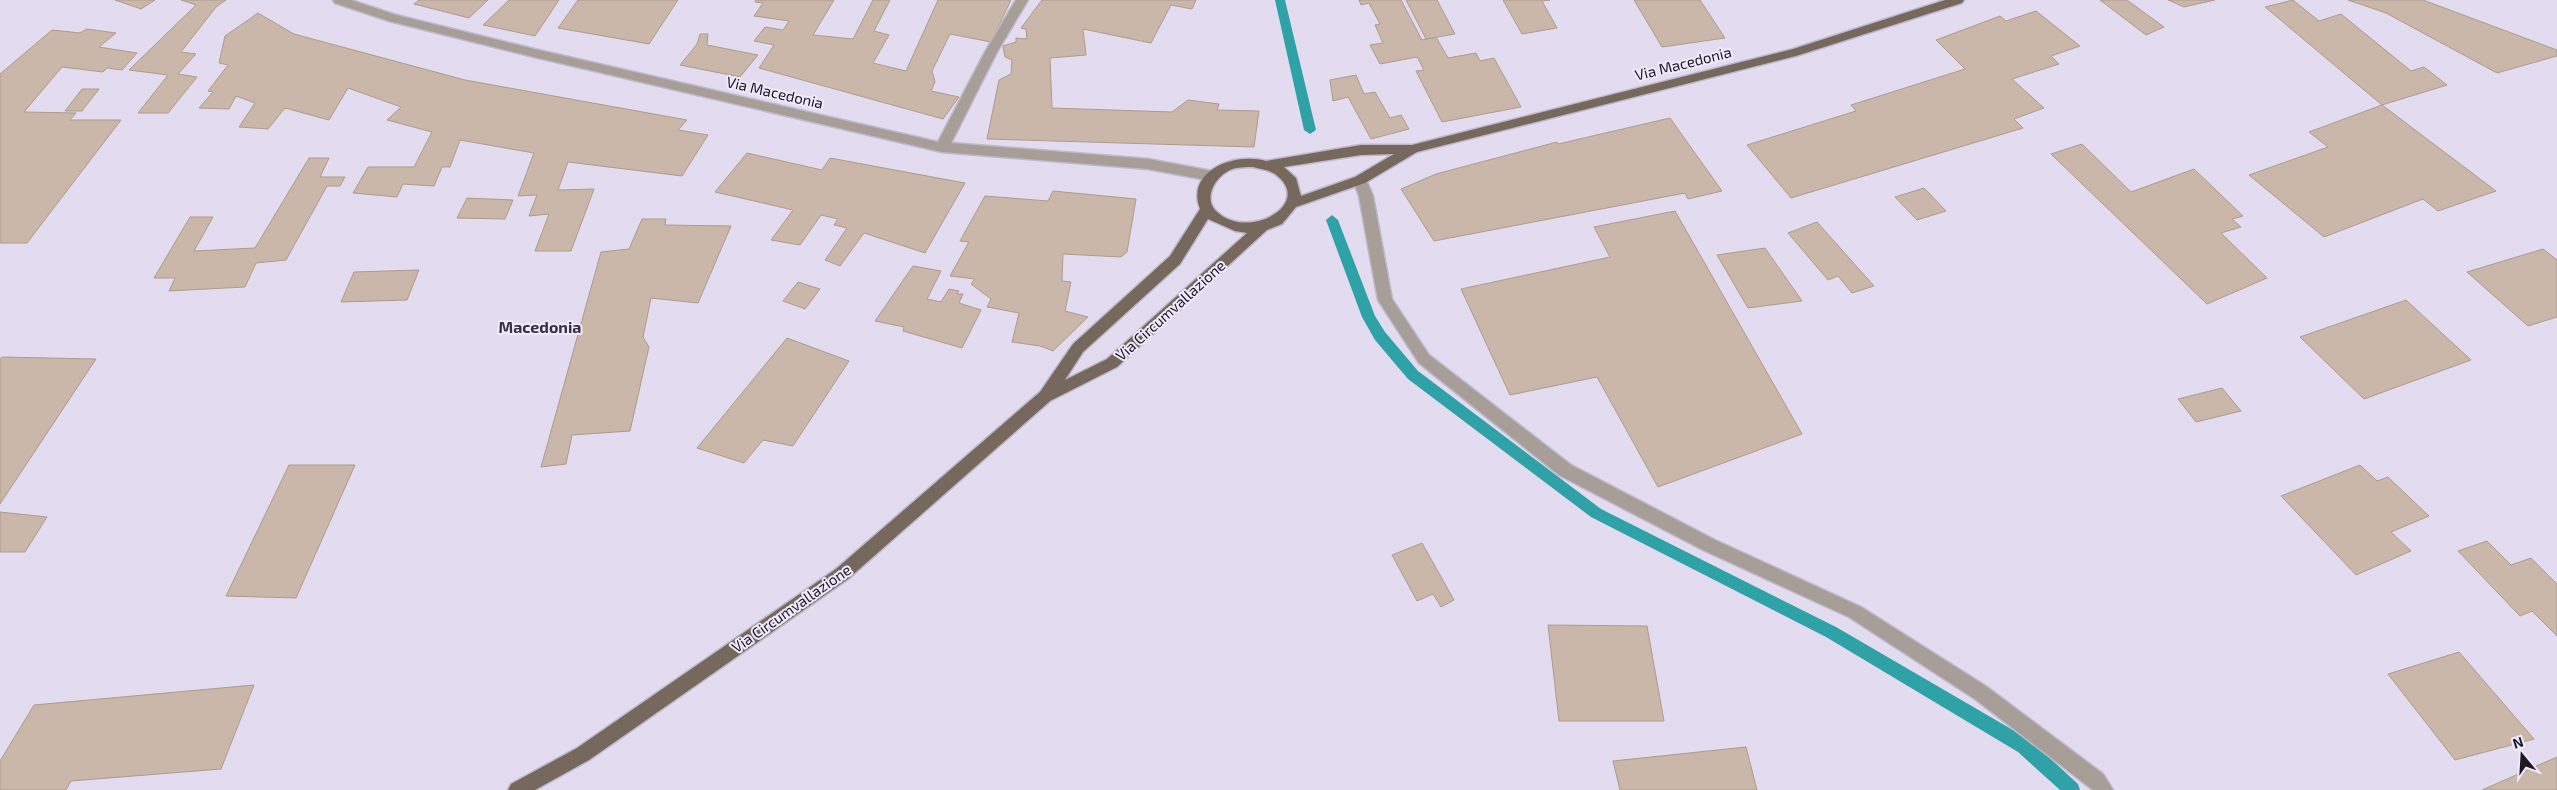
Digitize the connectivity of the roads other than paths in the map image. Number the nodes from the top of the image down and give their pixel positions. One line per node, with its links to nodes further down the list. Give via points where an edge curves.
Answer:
1 (339, 0): 4 (street, Via Macedonia, via 393,18 524,51)
2 (1022, 0): 4 (street)
3 (1958, 0): 5 (main road, Via Macedonia, via 1796,52)
4 (942, 147): 7 (street, Via Macedonia, via 1148,164)
5 (1413, 149): 6 (main road, Via Macedonia, via 1361,150); 8 (main road, Via Macedonia)
6 (1269, 165): 7 (main road, via 1238,163); 9 (main road, via 1291,180 1296,191)
7 (1212, 176): 10 (main road, via 1203,198)
8 (1360, 180): 9 (main road, Via Macedonia); 14 (street, via 1366,196 1385,300 1424,359 1565,470 1708,545 1855,612 1981,693 2097,780)
9 (1295, 202): 11 (main road, via 1288,214)
10 (1207, 210): 11 (main road, via 1230,226); 12 (main road, Via Circumvallazione, via 1175,260 1078,348)
11 (1262, 227): 12 (main road, Via Circumvallazione, via 1112,363)
12 (1045, 397): 13 (main road, Via Circumvallazione, via 842,574 583,754)
13 (517, 790)
14 (2104, 790)

